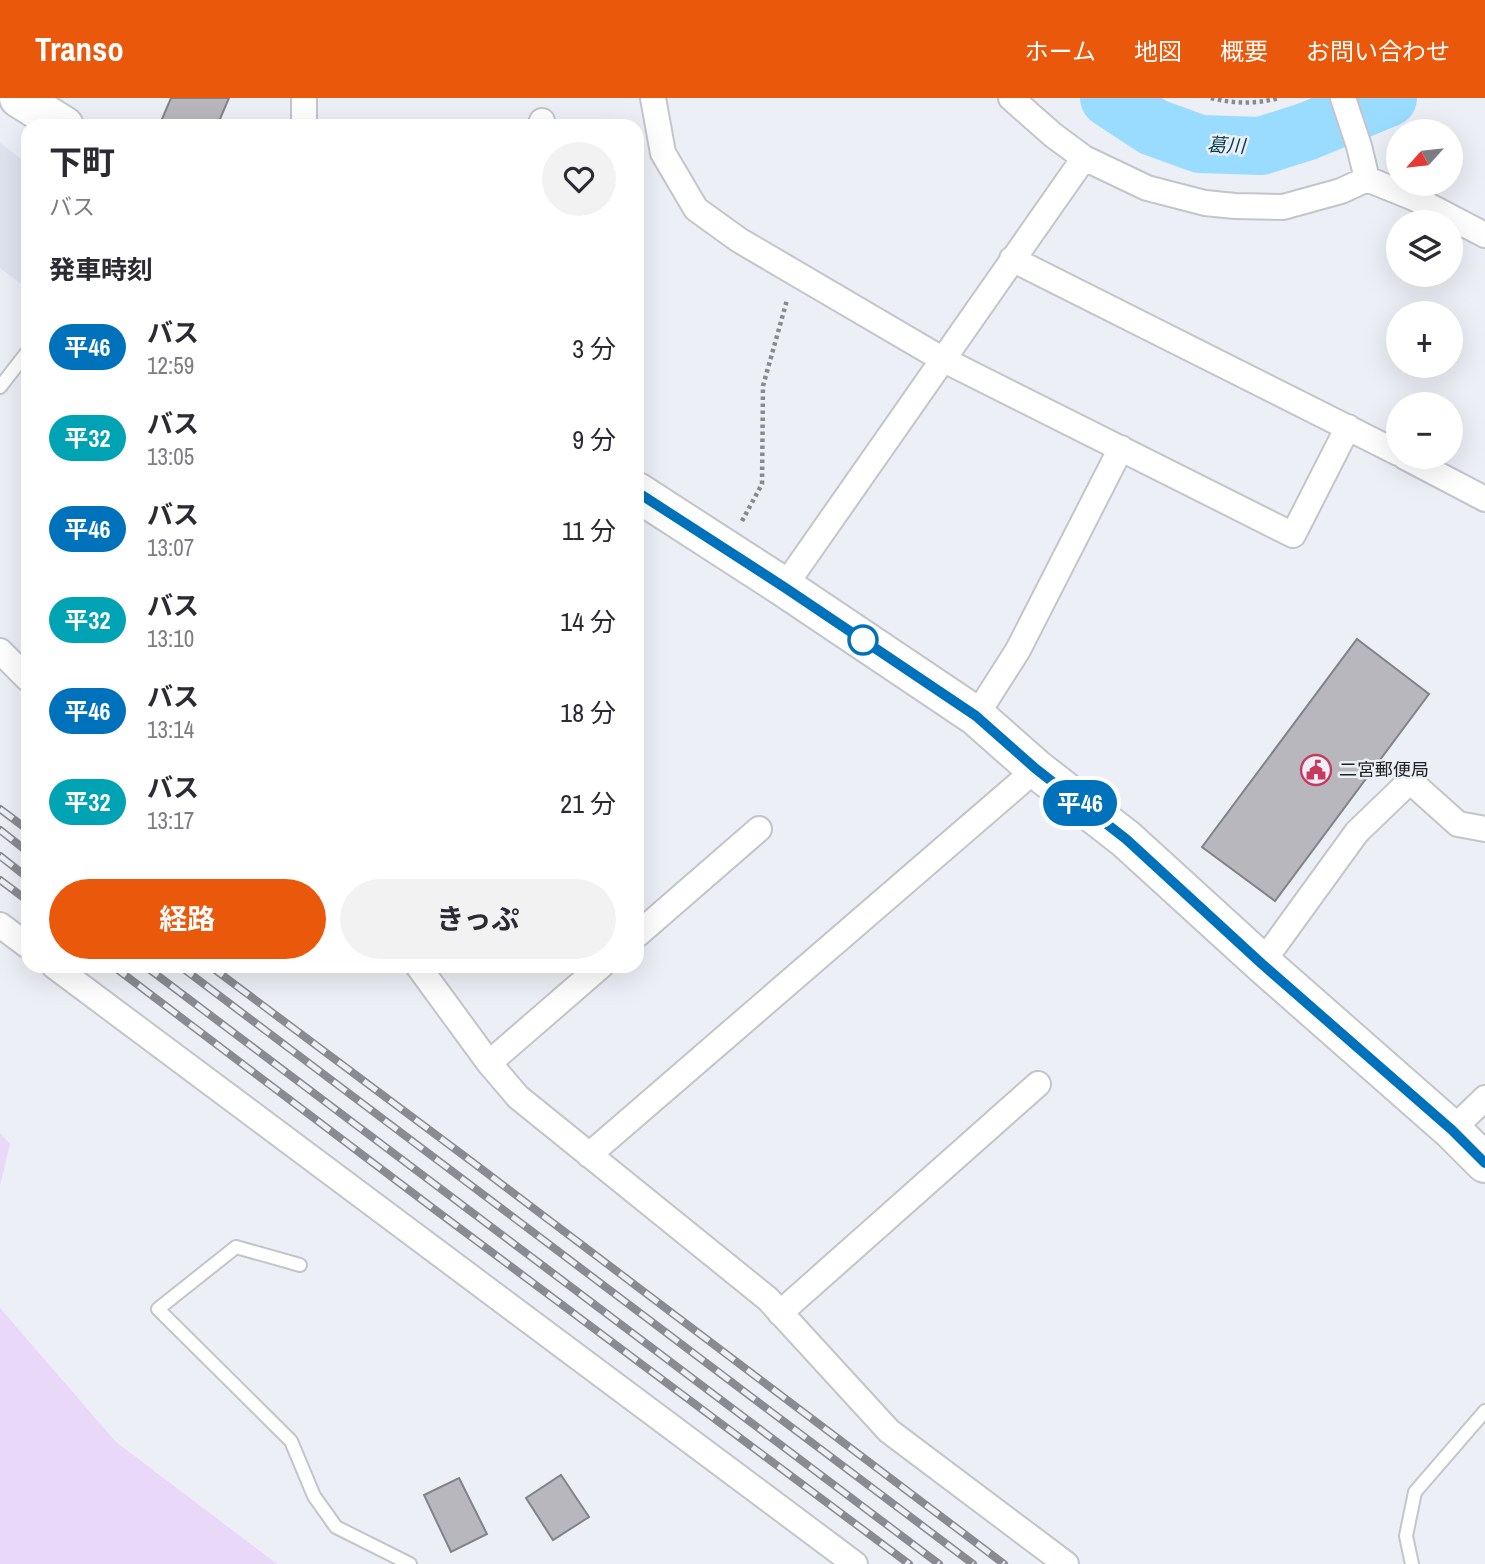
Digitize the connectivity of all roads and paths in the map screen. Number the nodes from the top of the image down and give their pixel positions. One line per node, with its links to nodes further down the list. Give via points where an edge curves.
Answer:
1 (19, 98): 8 (highway)
2 (304, 98): 9 (street)
3 (653, 98): 14 (street, via 663,153 696,209)
4 (1012, 98): 10 (street)
5 (1211, 98): 6 (path, via 1259,103)
6 (1279, 98)
7 (1343, 98): 11 (street)
8 (53, 119)
9 (304, 119)
10 (1084, 158): 11 (street, via 1147,188 1235,206 1283,207); 13 (street)
11 (1367, 179): 12 (street)
12 (1485, 235)
13 (1012, 259): 15 (street); 18 (street)
14 (797, 274): 15 (street); 24 (path, via 763,386 762,484)
15 (942, 359): 19 (street); 25 (street)
16 (21, 360): 17 (lane)
17 (0, 387)
18 (1348, 427): 19 (street, via 1293,534); 20 (street)
19 (1121, 447): 28 (street, via 1018,650)
20 (1386, 447)
21 (1428, 469): 23 (street)
22 (644, 497): 24 (highway)
23 (1485, 499)
24 (727, 550): 25 (highway)
25 (784, 587): 28 (highway)
26 (0, 652): 27 (street)
27 (21, 672)
28 (976, 716): 29 (highway)
29 (1036, 769): 35 (highway, via 1126,839); 43 (street)
30 (759, 829): 33 (street)
31 (1485, 829): 35 (street, via 1458,824 1410,781 1357,832)
32 (0, 925): 34 (street)
33 (644, 929)
34 (21, 941)
35 (1262, 964): 42 (highway)
36 (63, 973): 49 (street)
37 (423, 973): 39 (street)
38 (593, 973): 39 (street)
39 (489, 1063): 43 (street, via 518,1097)
40 (1038, 1084): 46 (street)
41 (1485, 1098): 42 (street)
42 (1452, 1130): 44 (highway)
43 (589, 1155): 46 (street)
44 (1485, 1163)
45 (300, 1265): 48 (lane, via 236,1247 158,1309 291,1441 314,1496 336,1527)
46 (780, 1313): 50 (street, via 889,1431)
47 (1485, 1411): 51 (lane, via 1415,1492 1406,1536)
48 (410, 1564)
49 (855, 1564)
50 (1066, 1564)
51 (1412, 1564)

